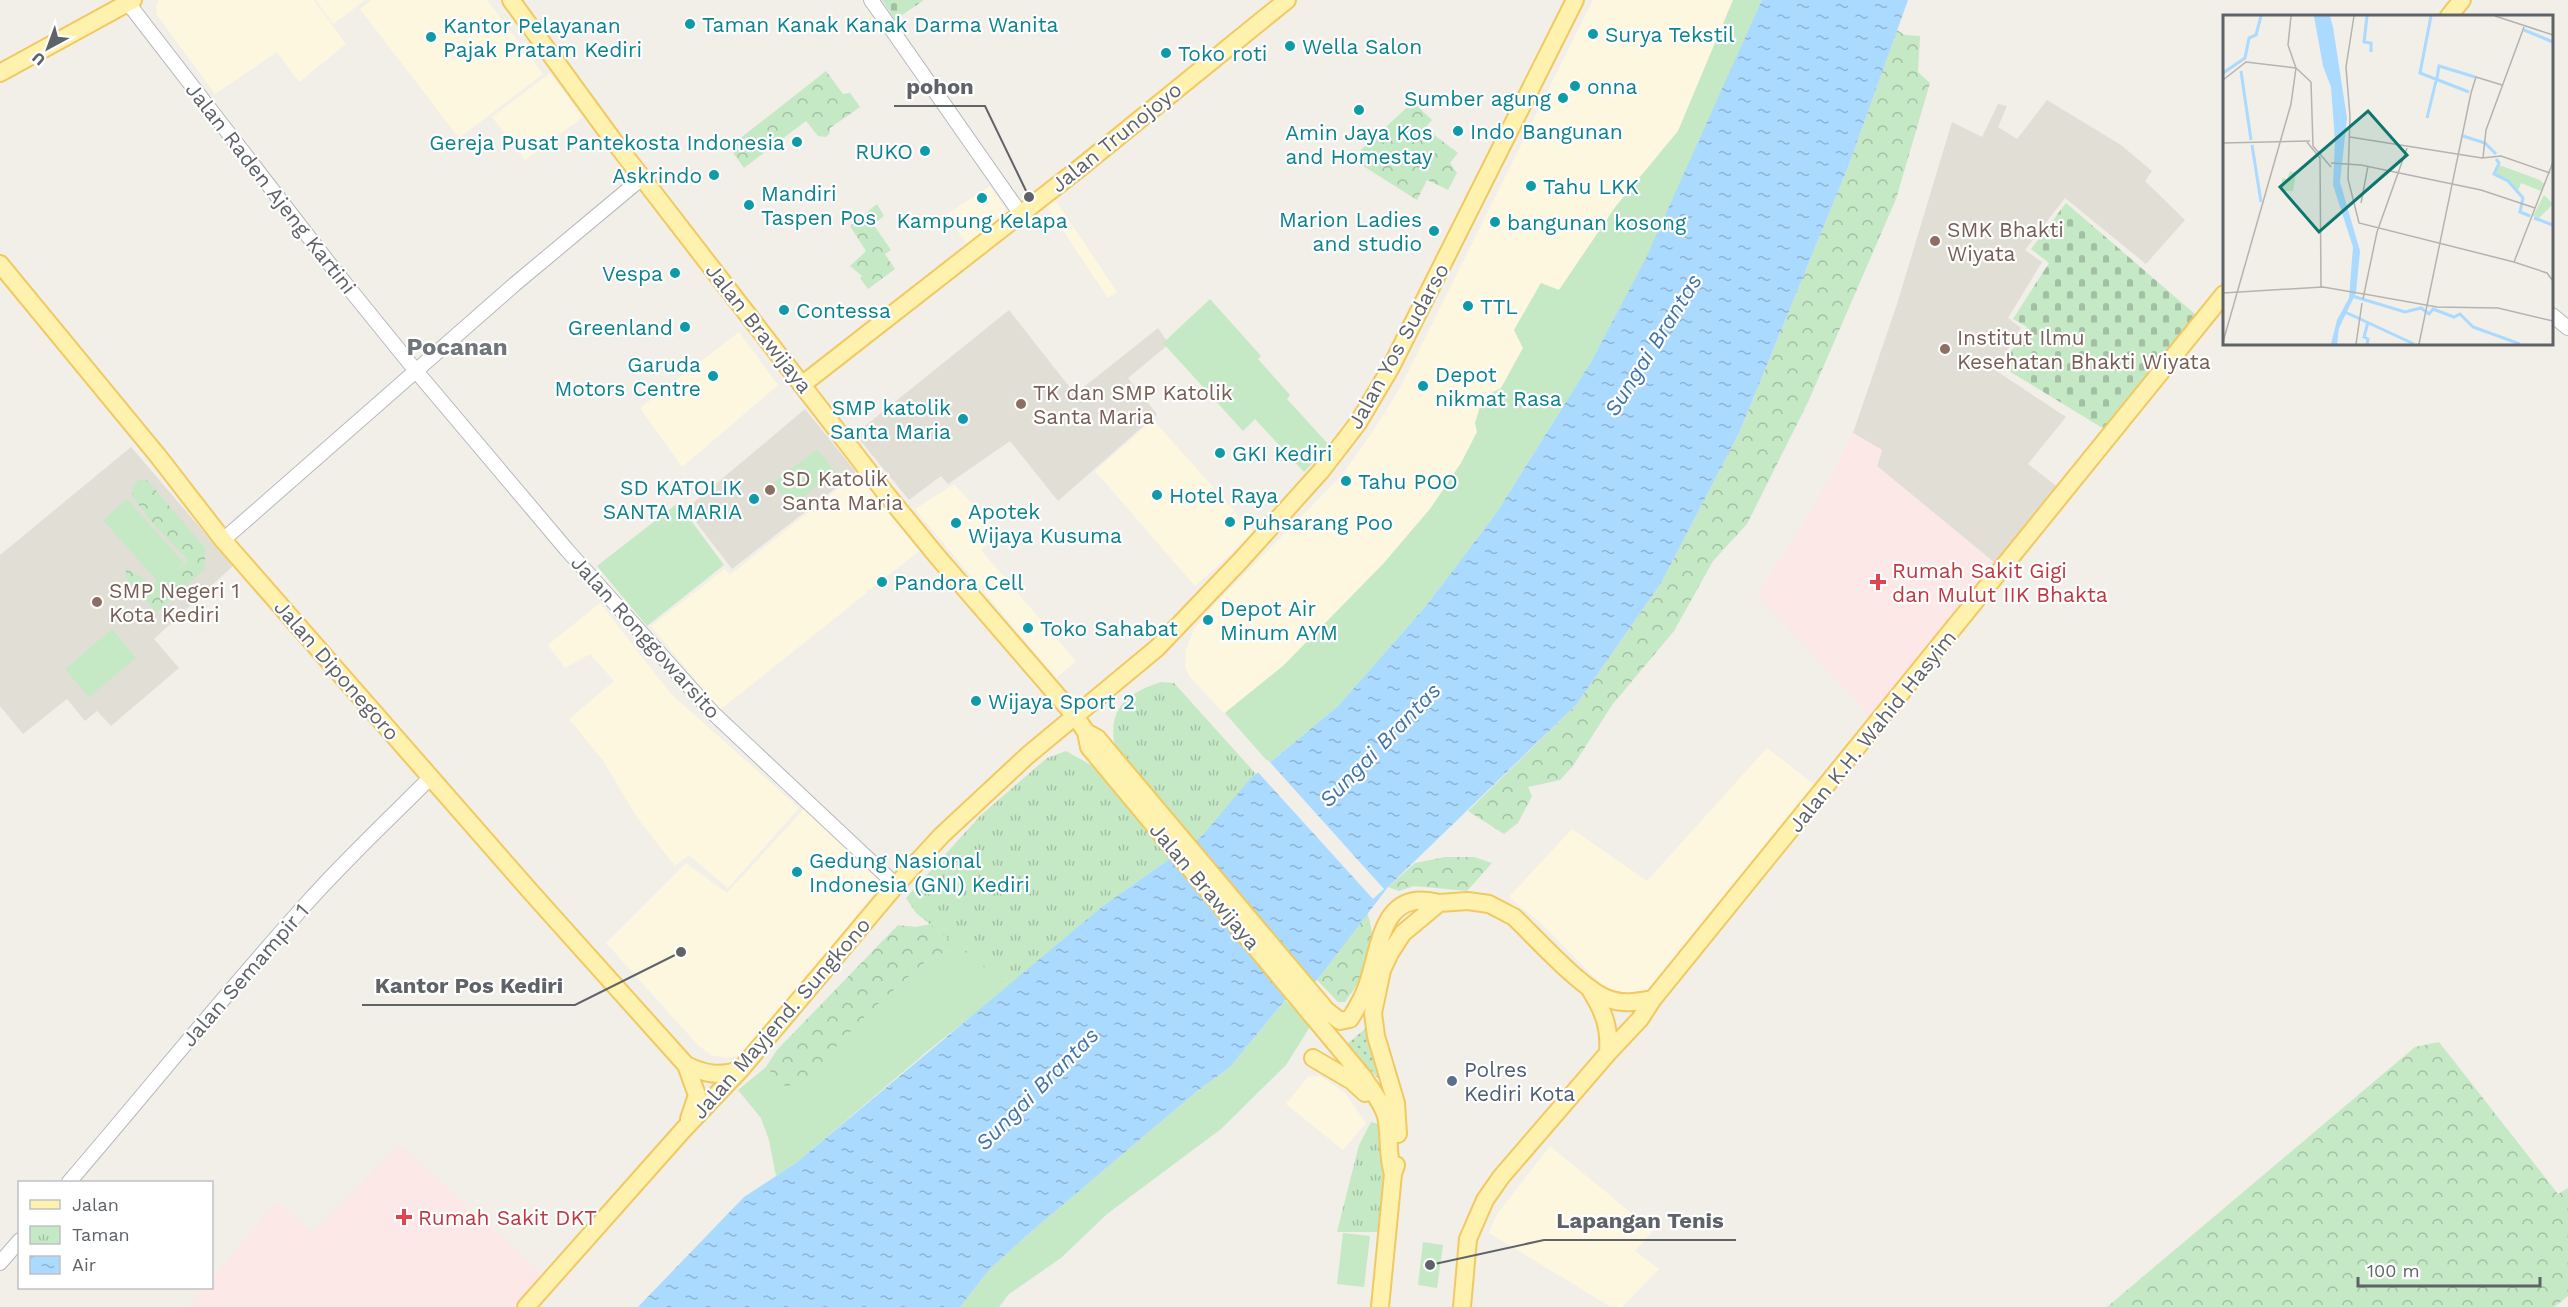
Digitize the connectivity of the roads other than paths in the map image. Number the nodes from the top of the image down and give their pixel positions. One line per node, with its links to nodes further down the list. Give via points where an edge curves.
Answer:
1 (511, 0): 9 (main road, Jalan Brawijaya)
2 (871, 0): 10 (street)
3 (1287, 0): 10 (main road, Jalan Trunojoyo)
4 (2462, 0): 7 (main road)
5 (131, 1): 8 (main road); 15 (street, Jalan Raden Ajeng Kartini, via 335,271)
6 (1572, 2): 18 (main road, Jalan Yos Sudarso, via 1390,369 1358,423 1274,523)
7 (2450, 15)
8 (0, 73)
9 (642, 178): 15 (street); 16 (main road, Jalan Brawijaya)
10 (1020, 213): 16 (main road, Jalan Trunojoyo)
11 (0, 264): 17 (main road, Jalan Diponegoro)
12 (2223, 295): 24 (main road, Jalan K.H. Wahid Hasyim)
13 (2553, 316): 14 (street)
14 (2568, 328)
15 (416, 371): 17 (street); 21 (street, Jalan Ronggowarsito, via 567,550 713,713)
16 (803, 384): 19 (main road, Jalan Brawijaya, via 936,555)
17 (224, 540): 20 (main road, Jalan Diponegoro)
18 (1157, 648): 19 (main road, Jalan Mayjend. Sungkono)
19 (1075, 716): 21 (main road, Jalan Mayjend. Sungkono, via 950,827); 25 (main road, Jalan Brawijaya, via 1086,732 1089,747 1104,755)
20 (431, 777): 28 (main road, Jalan Diponegoro); 33 (street, Jalan Semampir 1, via 300,910)
21 (896, 885): 29 (main road, Jalan Mayjend. Sungkono)
22 (1439, 903): 23 (main road, via 1489,903 1501,909); 25 (main road, via 1415,901 1393,912 1380,935 1367,986 1350,1019 1340,1021); 32 (main road, via 1403,933 1382,970 1374,1005 1376,1036 1396,1103 1399,1142)
23 (1589, 988): 24 (main road, via 1624,1002); 26 (main road, via 1606,1020 1610,1034)
24 (1653, 999): 26 (main road, Jalan K.H. Wahid Hasyim, via 1635,1026)
25 (1321, 1015): 30 (main road, Jalan Brawijaya, via 1330,1037)
26 (1608, 1053): 38 (main road, Jalan K.H. Wahid Hasyim, via 1485,1200 1468,1239)
27 (1313, 1058): 30 (main road)
28 (686, 1065): 29 (main road, Jalan Diponegoro, via 714,1075); 31 (main road, Jalan Diponegoro, via 697,1095)
29 (741, 1069): 31 (main road, Jalan Mayjend. Sungkono)
30 (1381, 1104): 32 (main road)
31 (684, 1129): 36 (main road, Jalan Mayjend. Sungkono)
32 (1393, 1174): 37 (main road)
33 (70, 1181)
34 (18, 1242): 35 (street)
35 (0, 1263)
36 (526, 1307)
37 (1380, 1307)
38 (1462, 1307)

